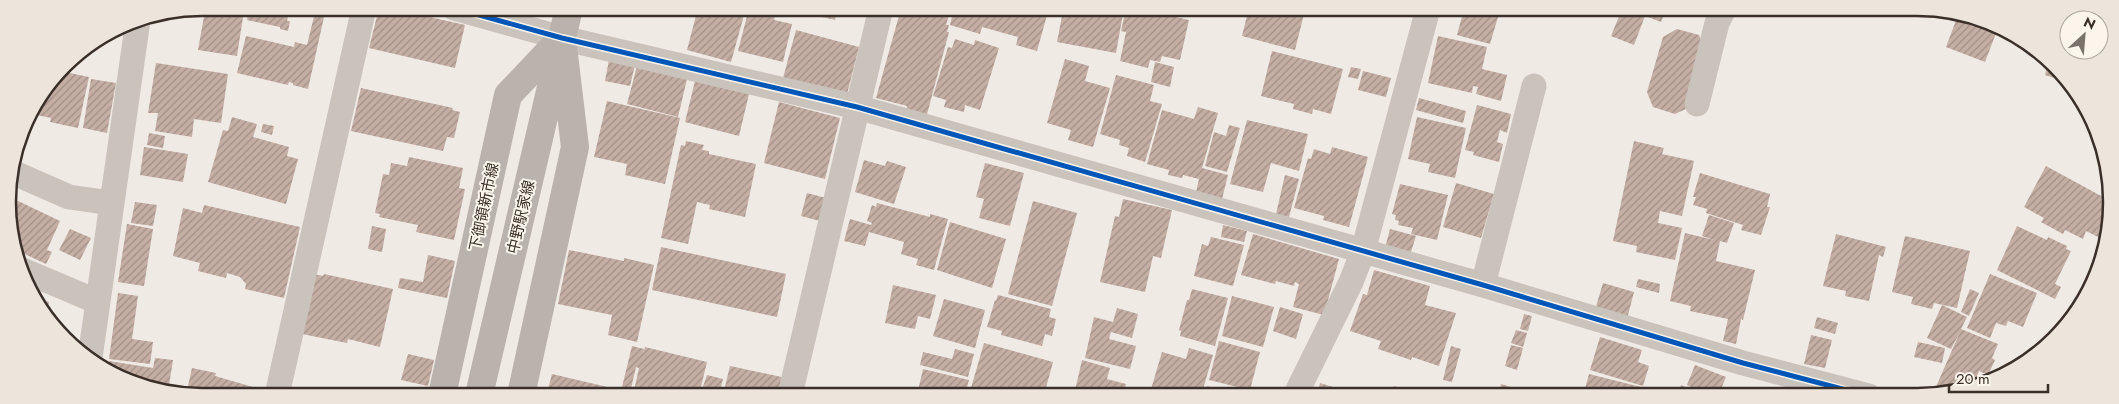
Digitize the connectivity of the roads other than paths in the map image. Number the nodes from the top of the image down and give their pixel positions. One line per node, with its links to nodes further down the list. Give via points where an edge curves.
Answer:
1 (362, 16): 19 (street)
2 (483, 16): 8 (street)
3 (567, 16): 8 (main road)
4 (879, 16): 11 (street)
5 (1426, 16): 14 (street)
6 (1720, 16): 10 (street)
7 (137, 28): 13 (street)
8 (562, 38): 11 (street); 20 (main road, 下御領新市線, via 508,95); 21 (main road, 中野駅家線); 22 (main road, via 575,147)
9 (1534, 86): 16 (street)
10 (1697, 104)
11 (857, 107): 14 (street); 23 (street)
12 (19, 175): 13 (street, via 69,197)
13 (111, 203): 17 (street)
14 (1363, 251): 16 (street); 24 (street)
15 (30, 273): 17 (street)
16 (1483, 284): 25 (street, via 1743,364)
17 (98, 302): 18 (street)
18 (91, 350)
19 (279, 388)
20 (444, 388)
21 (481, 388)
22 (523, 388)
23 (792, 388)
24 (1299, 388)
25 (1838, 388)

